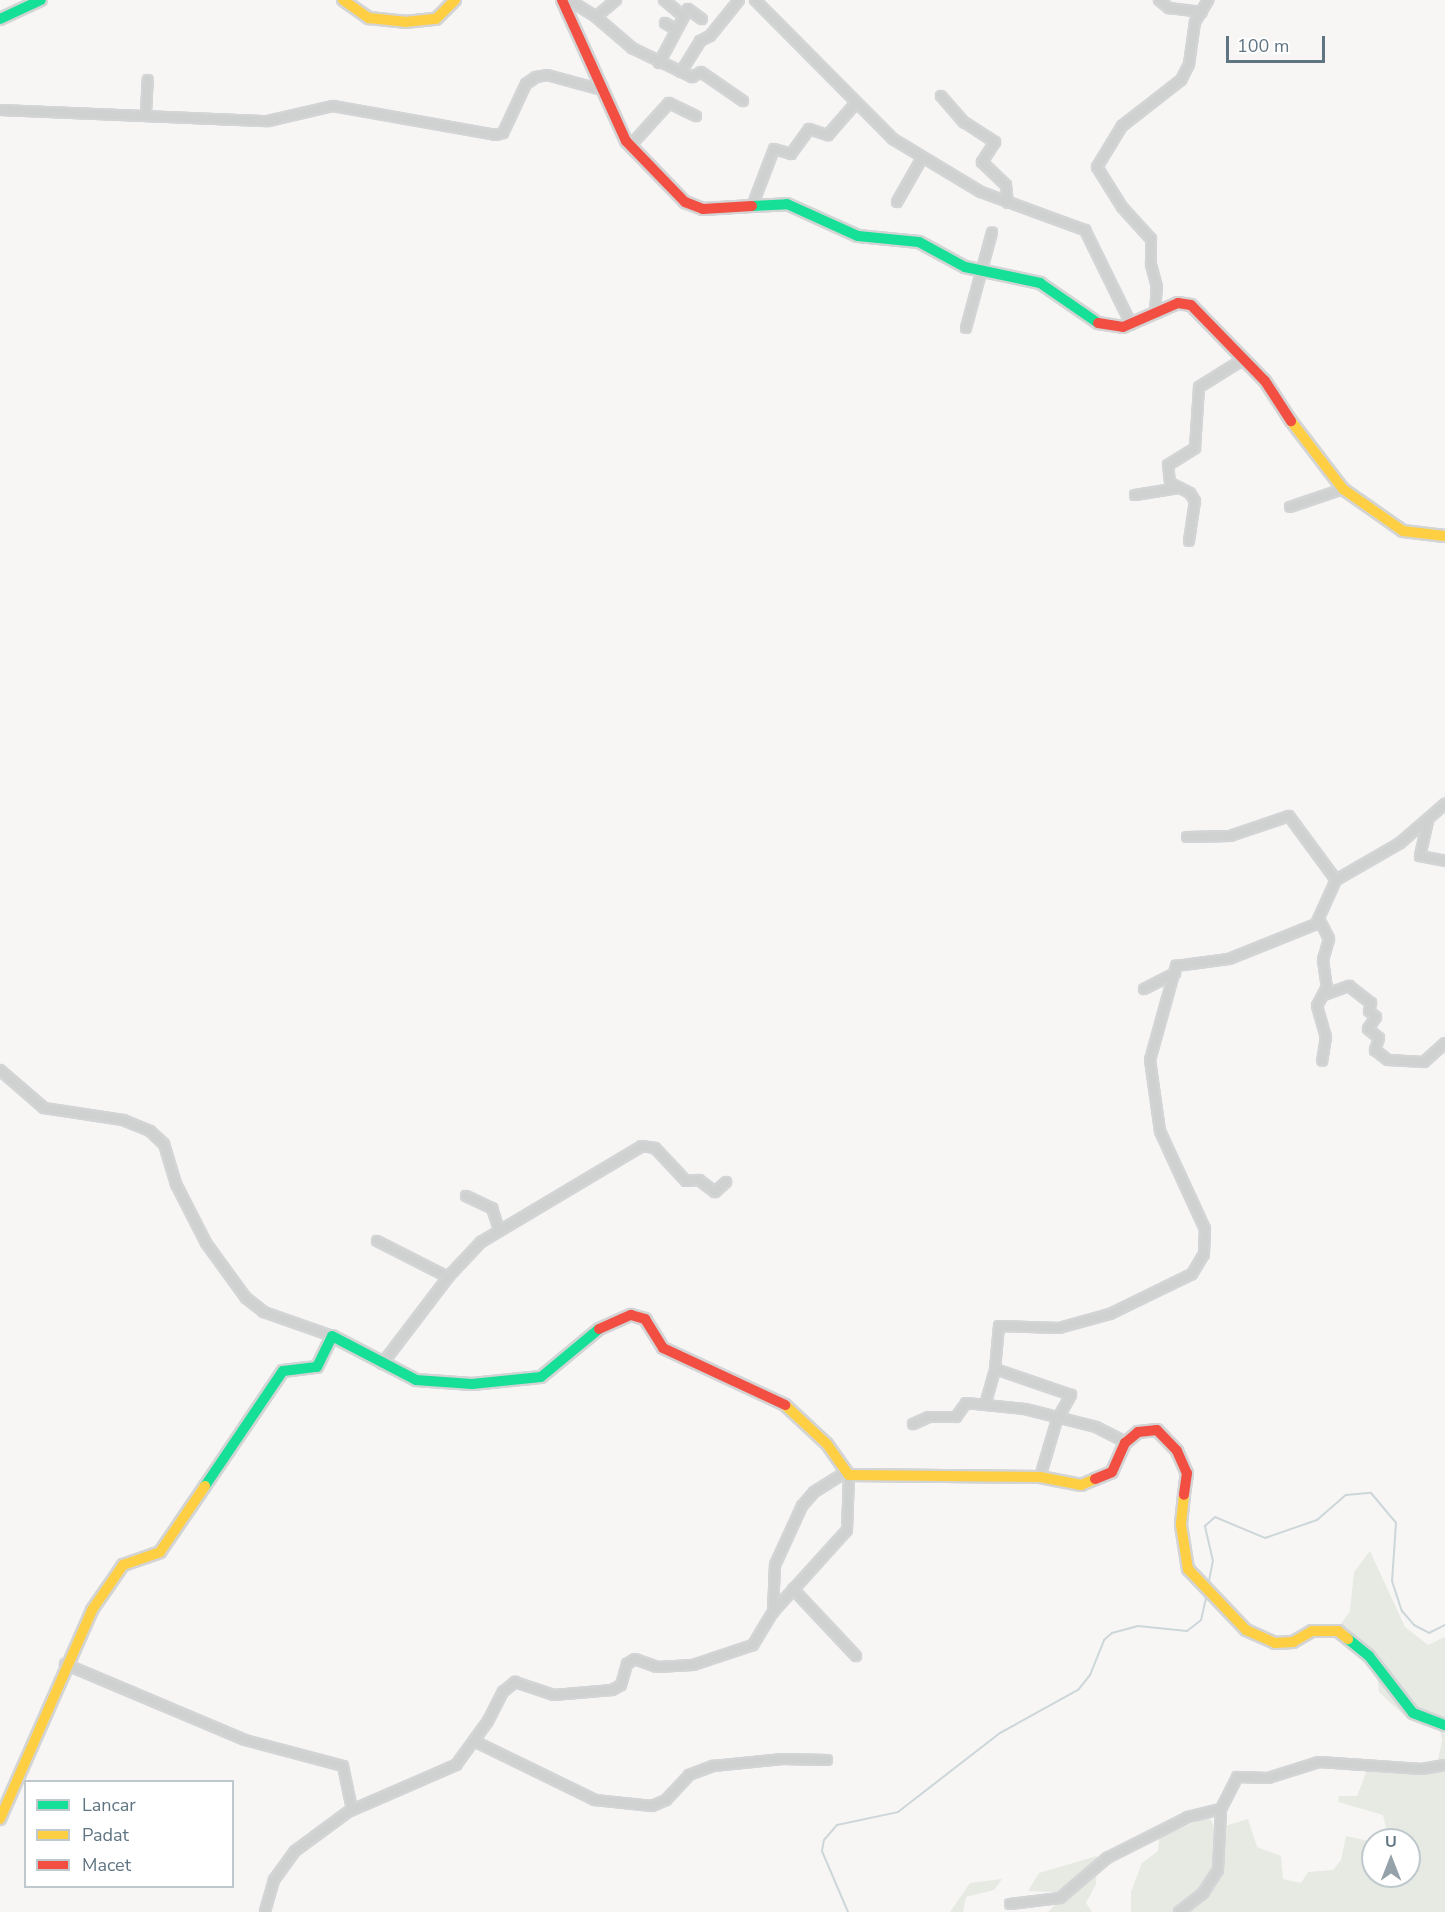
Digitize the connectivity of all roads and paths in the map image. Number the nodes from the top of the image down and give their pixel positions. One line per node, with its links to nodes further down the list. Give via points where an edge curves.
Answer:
1 (41, 0): 15 (street)
2 (343, 0): 3 (street, via 369,18 405,22 436,19)
3 (455, 0)
4 (562, 0): 22 (street)
5 (569, 0): 14 (street)
6 (616, 0): 14 (street)
7 (664, 0): 13 (street)
8 (739, 0): 20 (street, via 710,36 700,41)
9 (755, 0): 25 (street)
10 (1159, 0): 12 (street, via 1169,8)
11 (1209, 0): 12 (street)
12 (1202, 12): 36 (street, via 1181,80 1122,126 1097,171 1151,239 1151,264 1158,287)
13 (682, 15): 16 (street, via 691,9); 18 (street)
14 (596, 17): 19 (street, via 632,48)
15 (0, 19)
16 (702, 19)
17 (665, 23): 18 (street)
18 (675, 29): 19 (street)
19 (659, 63): 20 (street)
20 (681, 72): 24 (street, via 692,77 701,72)
21 (148, 80): 27 (street)
22 (603, 90): 27 (street, via 547,75 536,77 526,84 500,135 333,106 268,121); 29 (street)
23 (941, 96): 32 (street, via 964,122 995,142 982,162 1006,185)
24 (742, 101)
25 (855, 104): 30 (street, via 892,139); 33 (street, via 828,135 810,129 791,154 774,149)
26 (0, 110): 27 (street)
27 (146, 113)
28 (696, 116): 29 (street, via 669,103)
29 (630, 146): 33 (street, via 674,194 695,207)
30 (922, 158): 31 (street); 32 (street)
31 (897, 202)
32 (1008, 202): 37 (street, via 1085,230)
33 (753, 204): 35 (street, via 804,209 868,239 919,242 956,264)
34 (992, 232): 35 (street)
35 (979, 269): 37 (street, via 1041,283 1102,326); 38 (street)
36 (1155, 313): 37 (street); 39 (street, via 1178,303 1191,305)
37 (1131, 324)
38 (966, 328)
39 (1244, 359): 40 (street, via 1197,389 1195,448 1168,468 1169,479); 41 (street, via 1284,405 1319,464)
40 (1178, 488): 42 (street); 45 (street, via 1195,501)
41 (1343, 489): 43 (street); 44 (street, via 1403,531)
42 (1135, 495)
43 (1290, 507)
44 (1445, 536)
45 (1189, 541)
46 (1445, 804): 47 (street)
47 (1428, 820): 49 (street, via 1420,856); 50 (street, via 1380,856)
48 (1187, 837): 50 (street, via 1230,836 1289,816)
49 (1445, 861)
50 (1336, 880): 51 (street)
51 (1320, 921): 52 (street, via 1229,959 1207,964 1179,963); 54 (street, via 1329,939 1323,960 1328,974)
52 (1174, 973): 53 (street); 65 (street, via 1150,1059 1160,1131 1205,1229 1200,1266 1161,1291 1110,1314 1059,1328 1000,1324)
53 (1144, 990)
54 (1324, 995): 55 (street, via 1349,986 1371,1003 1369,1011 1377,1017 1368,1029 1379,1038 1375,1050 1388,1060 1424,1062); 56 (street, via 1317,1006 1326,1037)
55 (1445, 1043)
56 (1322, 1061)
57 (0, 1070): 63 (street, via 44,1108 123,1120 150,1131 165,1144 176,1184 206,1243 246,1298 271,1314)
58 (726, 1182): 60 (street, via 715,1192 699,1180 686,1181 655,1148 642,1146)
59 (466, 1196): 60 (street, via 494,1210)
60 (499, 1230): 62 (street, via 472,1250)
61 (377, 1241): 62 (street)
62 (448, 1277): 64 (street)
63 (332, 1336): 64 (street); 75 (street, via 320,1364 284,1371 275,1381 160,1552 119,1569 92,1610)
64 (382, 1364): 70 (street, via 421,1380 526,1382 541,1377 603,1326 639,1316 663,1348 782,1402 820,1437)
65 (995, 1369): 66 (street); 67 (street, via 1069,1391 1071,1399)
66 (985, 1406): 67 (street, via 1025,1408); 68 (street, via 963,1404 956,1417 929,1417)
67 (1057, 1420): 69 (street, via 1096,1427); 71 (street)
68 (913, 1424)
69 (1126, 1442): 71 (street, via 1116,1466 1100,1480 1081,1485); 76 (street, via 1144,1429 1157,1430 1183,1462 1187,1483 1182,1537 1188,1569 1220,1607 1246,1630 1275,1643 1293,1642 1312,1631 1338,1631 1369,1656 1413,1713)
70 (848, 1474): 71 (street); 72 (street, via 847,1529); 73 (street, via 814,1492 802,1506 775,1565)
71 (1040, 1477)
72 (793, 1589): 73 (street); 74 (street)
73 (773, 1612): 77 (street, via 756,1641 735,1654 659,1667 635,1659 627,1664 621,1685 612,1690 554,1695 515,1682 502,1692)
74 (856, 1656)
75 (65, 1664): 81 (street, via 245,1740 339,1763 352,1795); 82 (street)
76 (1445, 1725)
77 (474, 1741): 78 (street, via 595,1800 652,1806 666,1800 689,1775 713,1766 783,1759); 81 (street, via 456,1765 442,1773)
78 (827, 1760)
79 (1445, 1765): 80 (street, via 1422,1769 1319,1762 1268,1778 1239,1777)
80 (1221, 1809): 83 (street, via 1188,1817 1107,1858 1060,1898); 85 (street, via 1222,1860 1203,1893)
81 (350, 1811): 84 (street, via 295,1851 274,1880)
82 (0, 1819)
83 (1010, 1904)
84 (265, 1912)
85 (1179, 1912)

